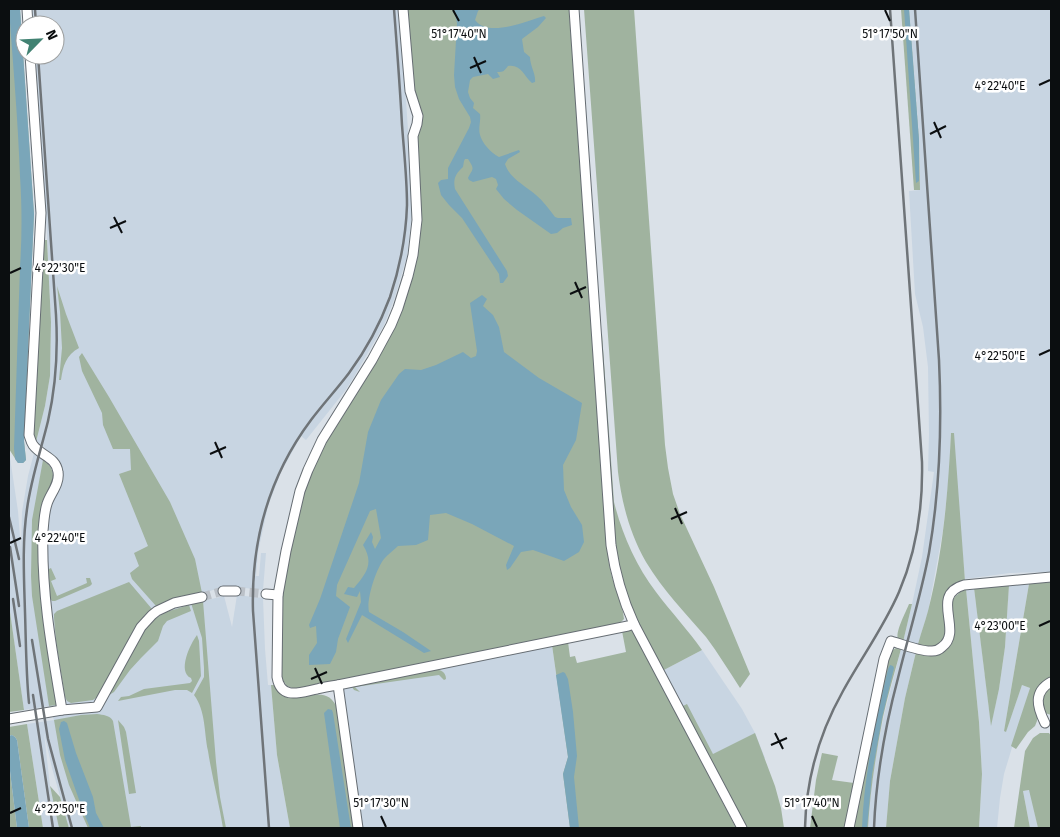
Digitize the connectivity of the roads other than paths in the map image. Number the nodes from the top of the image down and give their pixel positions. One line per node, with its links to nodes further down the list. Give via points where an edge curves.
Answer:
1 (404, 9): 8 (street, via 410,91 418,116 413,136 417,220 413,255 391,325 322,440 308,470 296,506)
2 (574, 9): 10 (street, via 611,545 618,582)
3 (31, 65): 13 (street, via 41,222 29,435 34,447 55,464 59,475 47,505 43,552 44,589)
4 (1051, 577): 18 (street, via 961,586 950,596 947,606 948,642 930,652 891,642 884,658)
5 (224, 591): 6 (street)
6 (236, 591)
7 (266, 594): 8 (street)
8 (278, 595): 12 (street, via 277,677 281,688 301,693)
9 (202, 597): 13 (street, via 174,603 152,615 141,627 97,707)
10 (634, 624): 12 (street); 17 (street)
11 (1051, 682): 15 (street, via 1039,695)
12 (338, 685): 16 (street)
13 (62, 710): 14 (street)
14 (9, 719)
15 (1045, 723)
16 (358, 828)
17 (742, 828)
18 (849, 828)

